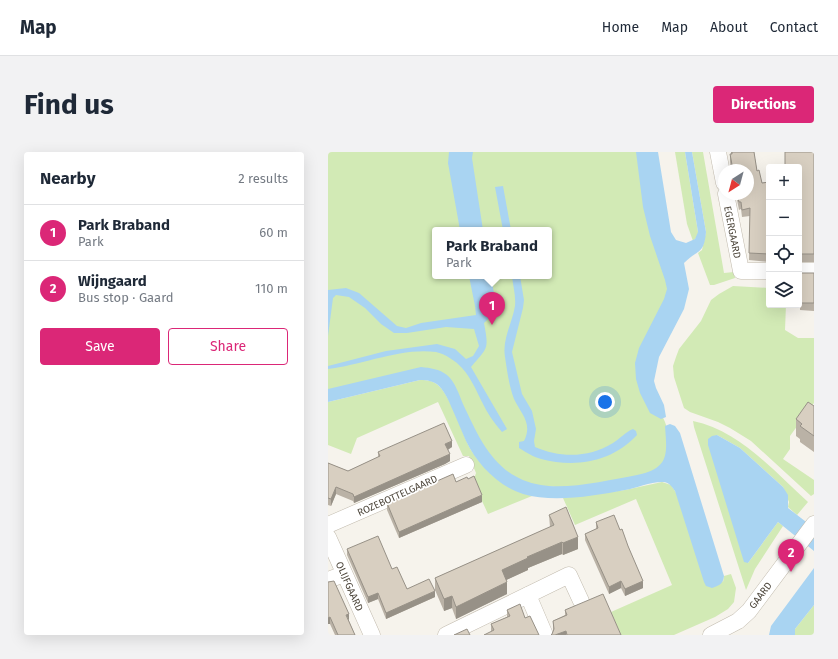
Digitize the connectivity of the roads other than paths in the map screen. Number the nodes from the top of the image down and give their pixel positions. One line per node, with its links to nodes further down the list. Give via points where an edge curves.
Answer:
1 (718, 152): 2 (street)
2 (720, 164)
3 (727, 200): 4 (street, EGERGAARD, via 741,271)
4 (766, 271)
5 (802, 271): 6 (street)
6 (814, 271)
7 (466, 465): 9 (street, ROZEBOTTELGAARD)
8 (814, 524): 18 (street, GAARD, via 749,611 738,621)
9 (328, 525)
10 (328, 537): 11 (street, OLIJFGAARD)
11 (344, 574): 12 (street); 15 (street, OLIJFGAARD)
12 (328, 580)
13 (528, 595): 14 (street, via 569,575); 16 (street); 17 (street)
14 (581, 601)
15 (372, 635)
16 (446, 635)
17 (545, 635)
18 (711, 635)

